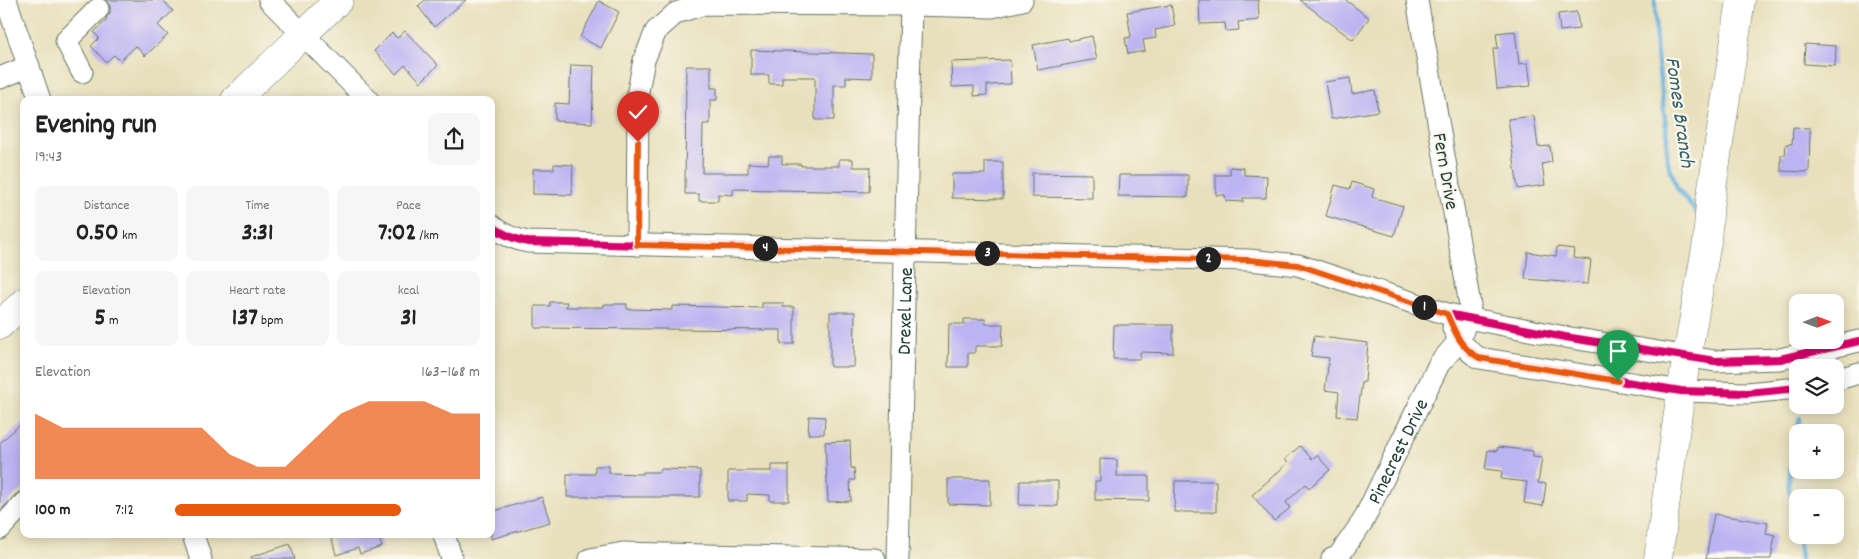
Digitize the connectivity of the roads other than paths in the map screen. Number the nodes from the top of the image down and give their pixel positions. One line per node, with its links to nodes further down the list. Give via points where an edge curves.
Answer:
1 (6, 0): 9 (street)
2 (269, 0): 10 (street)
3 (338, 0): 10 (main road)
4 (1022, 0): 7 (street, via 992,7)
5 (1417, 0): 22 (street, Fern Drive, via 1470,305)
6 (1741, 0): 27 (main road, via 1710,201 1707,242)
7 (911, 5): 18 (street, via 704,4 676,13 656,31 644,60 638,90); 19 (street, Drexel Lane)
8 (98, 9): 12 (street, via 66,41)
9 (7, 24): 11 (street)
10 (304, 34): 15 (main road); 16 (street)
11 (29, 66): 13 (street); 14 (street)
12 (82, 72)
13 (0, 78)
14 (39, 96)
15 (239, 96)
16 (364, 96)
17 (495, 229): 18 (street, via 528,242)
18 (637, 245): 19 (street)
19 (905, 251): 21 (street, via 1250,260 1298,265); 42 (street, Drexel Lane)
20 (20, 306): 23 (main road)
21 (1447, 314): 22 (street); 25 (street)
22 (1468, 317): 24 (street); 25 (street, Fern Drive)
23 (0, 325)
24 (1565, 337): 27 (street); 29 (street)
25 (1459, 341): 29 (street, via 1479,358); 43 (street, Pinecrest Drive, via 1439,364 1363,521 1338,557)
26 (1859, 341): 28 (street)
27 (1687, 357): 28 (street, via 1715,361); 33 (main road)
28 (1780, 359): 32 (street)
29 (1556, 370): 33 (street)
30 (1859, 373): 31 (street)
31 (1844, 377)
32 (1789, 389): 33 (street, via 1737,393)
33 (1681, 391): 44 (main road)
34 (20, 507): 35 (street)
35 (0, 529)
36 (194, 538): 38 (street)
37 (445, 538): 39 (street)
38 (201, 559)
39 (452, 559)
40 (590, 559): 41 (street, via 624,553)
41 (876, 559)
42 (898, 559)
43 (1332, 559)
44 (1658, 559)

